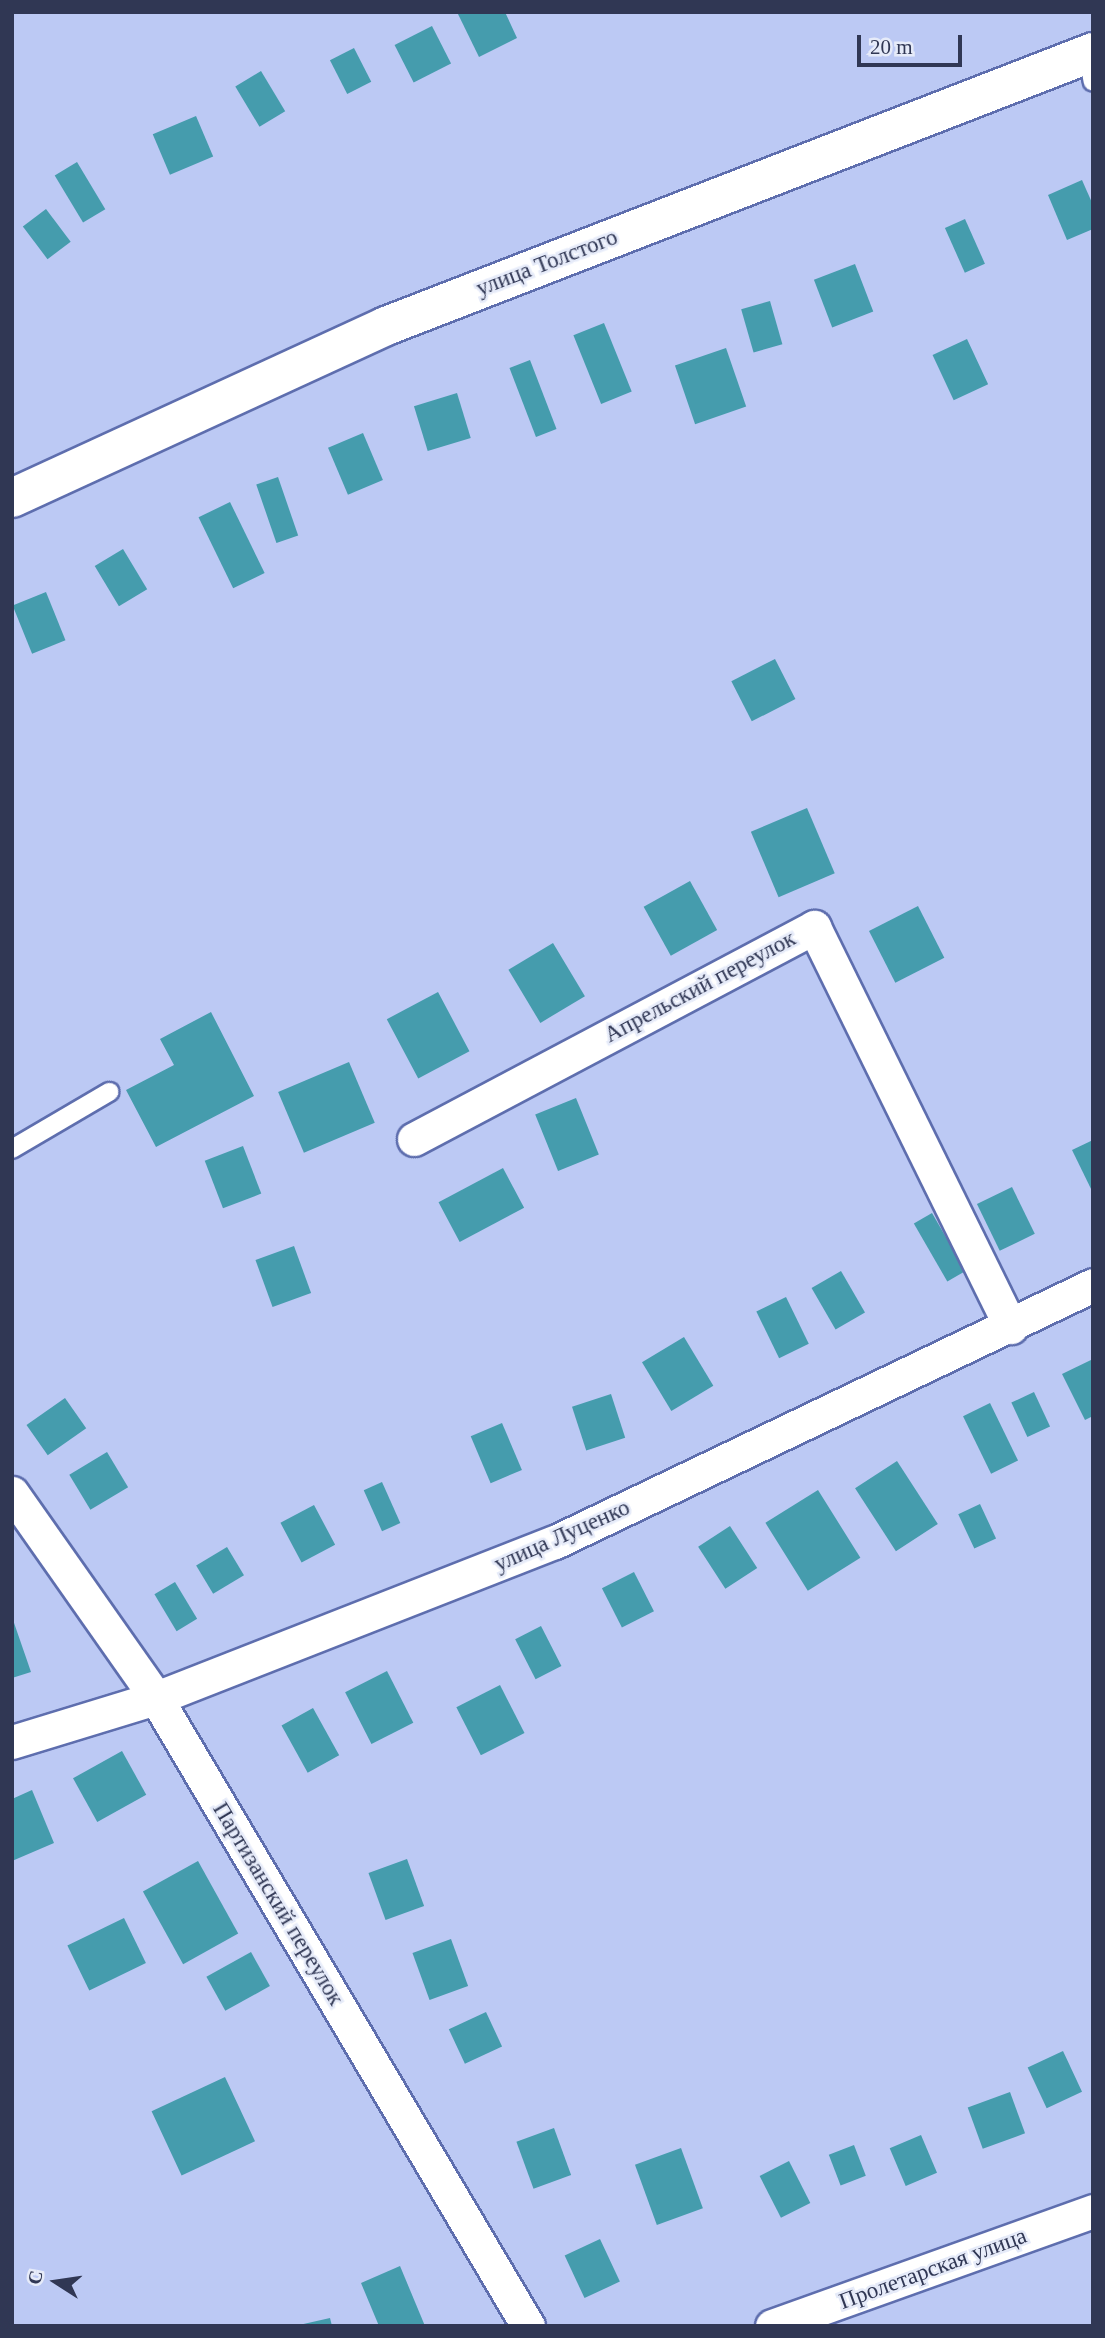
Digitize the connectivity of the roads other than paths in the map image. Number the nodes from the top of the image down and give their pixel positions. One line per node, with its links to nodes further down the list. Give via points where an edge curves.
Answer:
1 (1091, 63): 2 (main road, улица Толстого, via 397,321)
2 (12, 498)
3 (109, 1092): 5 (lane)
4 (414, 1139): 7 (street, Апрельский переулок, via 814,926)
5 (12, 1149)
6 (1093, 1285): 7 (street, улица Луценко)
7 (1011, 1327): 9 (street, улица Луценко, via 555,1542)
8 (12, 1493): 9 (street, Партизанский переулок)
9 (156, 1698): 10 (street, улица Луценко); 12 (street, Партизанский переулок)
10 (12, 1742)
11 (1093, 2211): 13 (street, Пролетарская улица)
12 (528, 2326)
13 (772, 2326)

